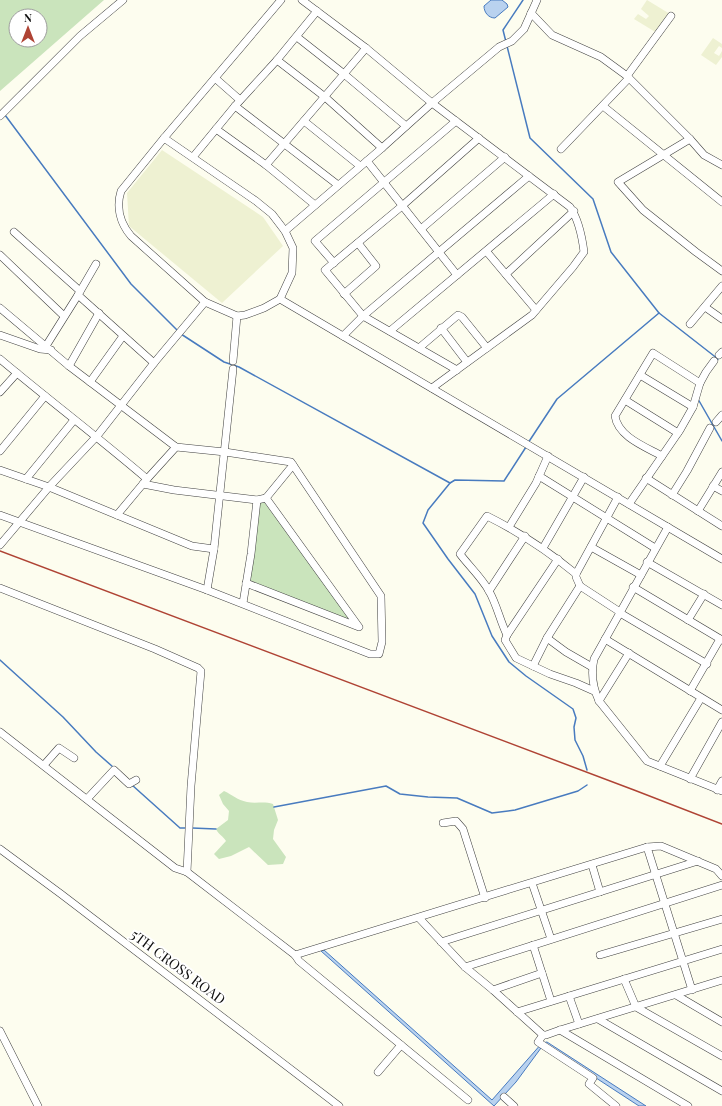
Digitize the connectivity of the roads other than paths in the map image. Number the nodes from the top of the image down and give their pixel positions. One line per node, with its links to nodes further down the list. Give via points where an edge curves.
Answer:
1 (123, 0): 19 (street, via 80,36)
2 (281, 0): 13 (street)
3 (302, 0): 5 (street)
4 (537, 0): 6 (street)
5 (317, 11): 8 (street); 9 (street)
6 (531, 13): 12 (street, via 552,35 601,57); 16 (street, via 524,29 512,41 499,47)
7 (671, 16): 12 (street)
8 (297, 37): 10 (street); 11 (street)
9 (366, 48): 11 (street); 16 (street)
10 (277, 60): 14 (street); 15 (street)
11 (344, 74): 14 (street); 22 (street)
12 (628, 77): 18 (street); 26 (street)
13 (215, 78): 15 (street); 24 (street)
14 (325, 97): 20 (street); 28 (street)
15 (240, 100): 17 (street)
16 (432, 103): 21 (street); 22 (street)
17 (235, 106): 23 (street); 27 (street)
18 (603, 106): 29 (street); 30 (street)
19 (0, 116)
20 (304, 121): 27 (street); 36 (street)
21 (456, 121): 25 (street); 38 (street)
22 (406, 126): 28 (street)
23 (216, 129): 31 (street); 34 (street)
24 (164, 138): 31 (street); 61 (street, via 121,190 118,201 120,212 126,230 131,236)
25 (479, 138): 32 (street); 43 (street)
26 (690, 139): 30 (street); 35 (street, via 704,155)
27 (284, 143): 34 (street); 39 (street)
28 (382, 148): 33 (street)
29 (561, 149)
30 (663, 155): 41 (street); 54 (street, via 618,182 643,210)
31 (193, 157): 46 (street, via 256,201 272,214)
32 (505, 157): 37 (street); 45 (street)
33 (367, 160): 36 (street); 38 (street)
34 (266, 165): 42 (street)
35 (722, 165)
36 (360, 166): 39 (street)
37 (529, 176): 40 (street); 49 (street)
38 (384, 183): 43 (street); 52 (street, via 315,241)
39 (338, 185): 42 (street)
40 (554, 194): 44 (street); 50 (street)
41 (722, 202)
42 (315, 205): 46 (street)
43 (402, 206): 45 (street); 48 (street)
44 (574, 211): 55 (street); 64 (street, via 584,252)
45 (421, 229): 49 (street)
46 (285, 231): 60 (street, via 293,248 292,273)
47 (14, 232): 58 (street)
48 (358, 244): 52 (street); 59 (street, via 376,266)
49 (438, 252): 56 (street); 68 (street)
50 (487, 252): 55 (street); 56 (street)
51 (0, 256): 66 (street)
52 (334, 263): 59 (street, via 325,270)
53 (96, 264): 58 (street)
54 (722, 271)
55 (506, 274): 64 (street)
56 (457, 275): 73 (street)
57 (722, 286): 62 (street)
58 (79, 293): 65 (street); 66 (street)
59 (344, 294): 68 (street)
60 (280, 299): 67 (street, via 264,308); 76 (street)
61 (206, 302): 67 (street); 84 (street)
62 (705, 307): 70 (street); 71 (street)
63 (2, 310): 69 (street); 77 (street)
64 (536, 310): 79 (street)
65 (99, 313): 75 (street); 85 (street)
66 (64, 316): 77 (street)
67 (237, 316): 81 (street)
68 (363, 316): 73 (street); 76 (street)
69 (0, 319)
70 (722, 319)
71 (690, 324)
72 (441, 328): 78 (street); 79 (street, via 458,315); 83 (street)
73 (390, 331): 78 (street)
74 (0, 335): 77 (street, via 40,349)
75 (123, 336): 84 (street); 90 (street)
76 (343, 336): 92 (street)
77 (49, 348): 85 (street)
78 (419, 348): 87 (street)
79 (487, 348): 83 (street)
80 (0, 359): 88 (street)
81 (233, 361)
82 (714, 361): 91 (street)
83 (468, 362): 87 (street)
84 (154, 363): 96 (street)
85 (70, 366): 90 (street)
86 (233, 369): 106 (street)
87 (457, 370): 92 (street)
88 (16, 373): 93 (street); 94 (street)
89 (640, 375): 91 (street, via 653,353); 95 (street); 97 (street)
90 (90, 382): 96 (street)
91 (700, 383): 97 (street)
92 (432, 388): 107 (street)
93 (0, 392)
94 (45, 396): 99 (street); 105 (street)
95 (624, 400): 102 (street); 108 (street, via 616,416 616,422 634,440)
96 (121, 406): 103 (street); 104 (street)
97 (693, 407): 102 (street)
98 (722, 415): 100 (street)
99 (74, 420): 103 (street); 115 (street)
100 (716, 422)
101 (710, 428): 121 (street)
102 (678, 433): 108 (street)
103 (97, 436): 116 (street); 118 (street)
104 (176, 447): 106 (street); 116 (street)
105 (0, 451)
106 (225, 452): 109 (street, via 291,462); 120 (street)
107 (548, 456): 112 (street); 113 (street)
108 (662, 456): 114 (street)
109 (293, 465): 123 (street); 153 (street, via 381,596 382,642 379,654 370,654)
110 (0, 470): 115 (street)
111 (722, 472): 117 (street)
112 (539, 476): 124 (street); 133 (street)
113 (584, 477): 122 (street); 124 (street)
114 (646, 478): 121 (street); 126 (street)
115 (26, 479): 118 (street)
116 (145, 482): 120 (street, via 174,490); 129 (street)
117 (713, 486): 119 (street); 127 (street)
118 (49, 487): 129 (street); 131 (street)
119 (722, 490)
120 (220, 495): 125 (street); 140 (street)
121 (672, 495): 127 (street)
122 (618, 497): 126 (street); 130 (street)
123 (266, 498): 125 (street); 146 (street, via 359,627)
124 (572, 498): 130 (street); 138 (street)
125 (257, 500): 146 (street)
126 (629, 504): 134 (street)
127 (698, 511): 132 (street)
128 (0, 515): 131 (street)
129 (117, 515): 140 (street, via 192,546)
130 (607, 519): 137 (street); 139 (street)
131 (20, 522): 136 (street); 150 (street)
132 (722, 526)
133 (509, 527): 135 (street); 151 (street, via 487,516 460,554)
134 (668, 527): 139 (street); 142 (street)
135 (525, 536): 138 (street); 151 (street)
136 (0, 545)
137 (591, 547): 144 (street); 145 (street)
138 (543, 548): 141 (street)
139 (655, 548): 143 (street)
140 (214, 549): 150 (street)
141 (558, 559): 144 (street); 157 (street)
142 (722, 559)
143 (647, 562): 145 (street); 152 (street)
144 (576, 574): 147 (street)
145 (641, 575): 148 (street)
146 (246, 583): 153 (street)
147 (580, 586): 155 (street); 158 (street)
148 (633, 587): 155 (street); 156 (street)
149 (0, 588): 185 (street, via 155,649 201,671)
150 (208, 590): 153 (street)
151 (489, 591): 157 (street)
152 (704, 594): 154 (street); 156 (street)
153 (243, 603)
154 (722, 605)
155 (620, 612): 159 (street); 162 (street)
156 (688, 620): 160 (street)
157 (507, 635): 163 (street, via 505,640 516,658)
158 (547, 638): 163 (street); 164 (street)
159 (605, 639): 161 (street); 164 (street)
160 (721, 640): 162 (street)
161 (629, 653): 166 (street); 168 (street)
162 (707, 664): 166 (street)
163 (533, 666): 165 (street)
164 (592, 667): 165 (street)
165 (594, 691): 168 (street)
166 (690, 691): 167 (street)
167 (701, 698): 169 (street); 174 (street)
168 (599, 701): 174 (street, via 647,761)
169 (722, 710)
170 (722, 722): 175 (street)
171 (0, 732): 173 (street)
172 (74, 758): 173 (street, via 60,748)
173 (44, 765): 179 (street)
174 (660, 766): 175 (street)
175 (690, 779): 178 (street)
176 (136, 780): 179 (street, via 129,784 114,770)
177 (722, 782): 178 (street)
178 (720, 791)
179 (87, 799): 185 (street, via 175,868)
180 (443, 823): 191 (street, via 456,821 463,829)
181 (647, 848): 183 (street, via 661,846); 184 (street); 186 (street)
182 (0, 849): 228 (street, 5TH CROSS ROAD)
183 (698, 862): 186 (street); 187 (street, via 716,870)
184 (592, 865): 188 (street); 190 (street)
185 (187, 872): 201 (street)
186 (656, 875): 190 (street); 192 (street)
187 (722, 876)
188 (532, 883): 191 (street); 193 (street)
189 (722, 885): 192 (street)
190 (600, 892): 193 (street)
191 (485, 898): 194 (street)
192 (665, 904): 196 (street); 197 (street)
193 (542, 910): 197 (street); 198 (street)
194 (419, 918): 198 (street); 201 (street)
195 (722, 919): 196 (street)
196 (674, 932): 202 (street); 203 (street)
197 (551, 939): 199 (street)
198 (441, 942): 204 (street)
199 (533, 945): 204 (street); 205 (street)
200 (722, 949): 203 (street)
201 (295, 955): 221 (street)
202 (600, 955)
203 (683, 961): 206 (street); 209 (street)
204 (464, 967): 208 (street)
205 (542, 973): 208 (street); 212 (street)
206 (624, 979): 211 (street); 213 (street)
207 (720, 983): 209 (street)
208 (492, 990): 214 (street)
209 (692, 990): 210 (street)
210 (676, 995): 213 (street); 216 (street)
211 (570, 996): 212 (street); 217 (street)
212 (551, 1001): 214 (street)
213 (636, 1007): 215 (street); 222 (street)
214 (517, 1012): 220 (street)
215 (598, 1019): 217 (street); 224 (street)
216 (722, 1022)
217 (578, 1024): 218 (street)
218 (560, 1030): 220 (street); 231 (street)
219 (0, 1031): 227 (street)
220 (543, 1035): 230 (street, via 538,1042 593,1078 589,1084)
221 (401, 1045): 223 (street); 226 (street)
222 (722, 1056)
223 (378, 1072)
224 (722, 1091)
225 (504, 1097): 229 (street)
226 (468, 1100)
227 (38, 1106)
228 (339, 1106)
229 (514, 1106)
230 (616, 1106)
231 (688, 1106)

